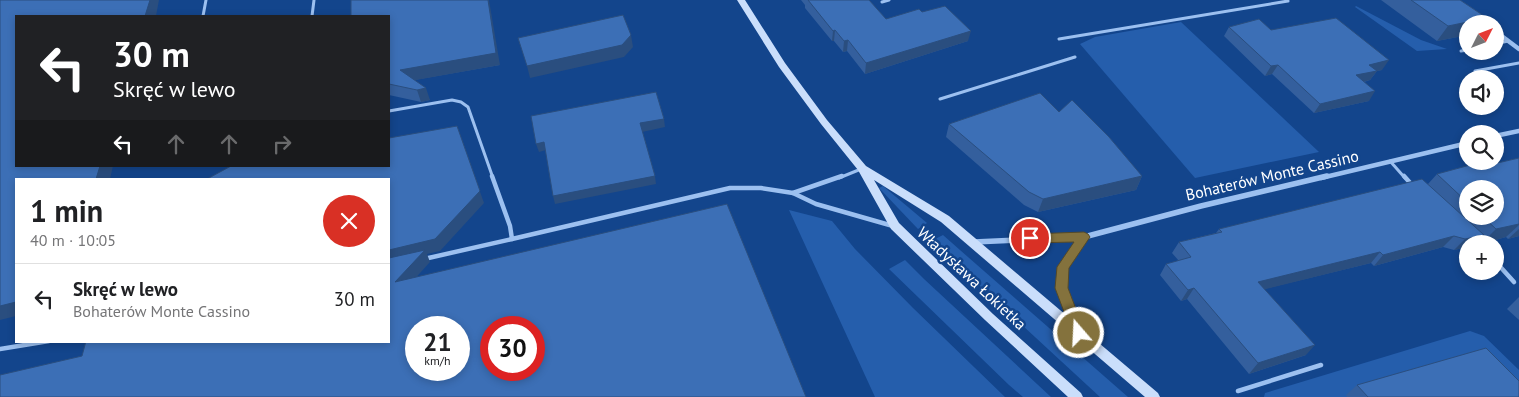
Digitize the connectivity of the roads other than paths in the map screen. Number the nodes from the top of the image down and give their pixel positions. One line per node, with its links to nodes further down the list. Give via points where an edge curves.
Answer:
1 (206, 0): 7 (lane)
2 (314, 0): 8 (lane)
3 (741, 0): 23 (main road, Władysława Łokietka, via 796,85)
4 (889, 0): 6 (lane)
5 (1288, 1): 10 (lane)
6 (882, 2)
7 (203, 15)
8 (312, 15)
9 (1504, 38): 11 (street)
10 (1059, 39)
11 (1508, 41): 12 (lane); 13 (street)
12 (1504, 42)
13 (1519, 49)
14 (1075, 57): 17 (lane)
15 (1519, 62): 16 (lane)
16 (1480, 70)
17 (940, 99)
18 (390, 112): 28 (lane, via 452,100 468,107)
19 (1519, 131): 20 (street)
20 (1504, 134)
21 (1459, 145): 22 (street, Bohaterów Monte Cassino)
22 (1390, 161): 24 (lane); 27 (street, Bohaterów Monte Cassino)
23 (862, 168): 25 (lane); 26 (main road, Władysława Łokietka); 29 (main road, Władysława Łokietka, via 945,219)
24 (1418, 190)
25 (793, 193): 26 (lane, via 816,204); 28 (lane, via 730,188)
26 (895, 226): 38 (main road, Władysława Łokietka, via 989,318)
27 (1084, 237): 29 (street, Bohaterów Monte Cassino); 33 (street, via 1063,267 1061,288)
28 (512, 239): 30 (lane)
29 (974, 242): 33 (main road, Władysława Łokietka)
30 (417, 260)
31 (1504, 271): 32 (lane)
32 (1514, 282)
33 (1079, 333): 39 (main road, Władysława Łokietka)
34 (37, 343): 35 (lane)
35 (0, 349)
36 (1321, 365): 37 (lane)
37 (1238, 391)
38 (1077, 397)
39 (1154, 397)

